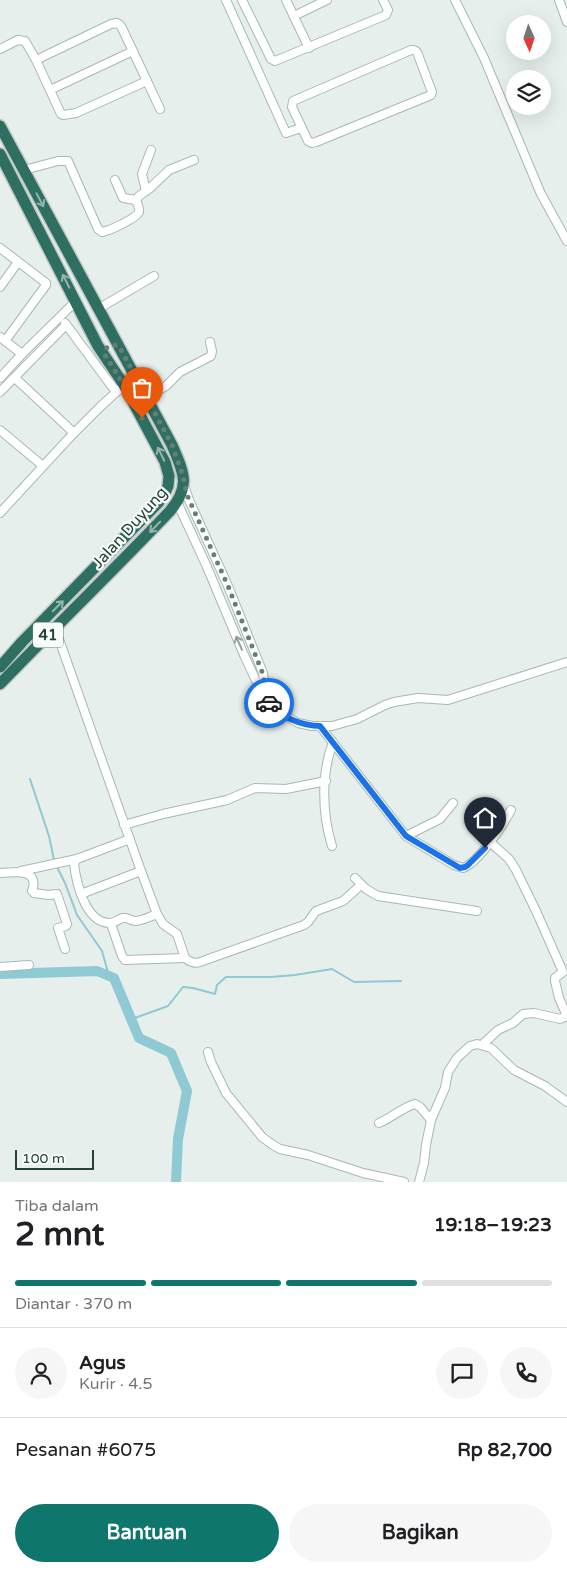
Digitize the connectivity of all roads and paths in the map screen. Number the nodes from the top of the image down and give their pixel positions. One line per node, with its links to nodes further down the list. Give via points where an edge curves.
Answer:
1 (226, 0): 21 (street)
2 (242, 0): 11 (street, via 271,59 278,60)
3 (286, 0): 9 (street)
4 (327, 0): 9 (street)
5 (383, 0): 11 (street, via 388,10 386,15)
6 (455, 0): 29 (street, via 484,58 541,194)
7 (559, 0): 8 (street)
8 (564, 8): 10 (street)
9 (294, 16): 11 (street)
10 (567, 22)
11 (309, 48)
12 (0, 49): 14 (street, via 23,40)
13 (133, 51): 14 (street, via 117,22); 15 (street); 16 (street)
14 (36, 60): 16 (street)
15 (147, 81): 16 (street, via 67,115 61,114); 17 (street)
16 (50, 90)
17 (160, 110)
18 (297, 118): 20 (street); 20 (street, via 292,101 411,50 417,52 431,95 312,143); 21 (street)
19 (0, 126): 25 (highway, Jalan Duyung)
20 (302, 128): 21 (street)
21 (284, 130)
22 (151, 150): 27 (street, via 142,174)
23 (0, 154): 34 (highway, Jalan Duyung / 41, one-way to 23)
24 (194, 160): 27 (street, via 169,170)
25 (24, 170): 28 (street, via 68,161 102,232 138,214); 35 (highway, Jalan Duyung, one-way to 35)
26 (115, 180): 28 (street, via 123,198)
27 (146, 191): 28 (street)
28 (136, 200)
29 (567, 241)
30 (0, 248): 31 (street)
31 (18, 262): 33 (street); 40 (street, via 46,281 46,285)
32 (154, 276): 35 (street)
33 (0, 287)
34 (76, 300): 36 (street); 39 (highway, Jalan Duyung / 41)
35 (98, 309): 38 (highway, Jalan Duyung)
36 (60, 316): 37 (street); 43 (street)
37 (66, 326): 46 (street); 48 (street)
38 (107, 326): 39 (highway, via 108,333 104,338); 42 (highway, Jalan Duyung)
39 (93, 335): 44 (highway, Jalan Duyung / 41)
40 (3, 339): 43 (street)
41 (210, 342): 50 (street, via 211,356 180,372 166,386)
42 (120, 348): 44 (highway, via 108,346); 50 (highway, Jalan Duyung)
43 (22, 354): 45 (street)
44 (106, 358): 48 (highway, Jalan Duyung / 41)
45 (8, 370): 46 (street); 47 (street)
46 (16, 377): 49 (street); 52 (street)
47 (0, 378)
48 (120, 388): 52 (street); 57 (highway, Jalan Duyung / 41, one-way to 48, via 168,489 165,462)
49 (0, 392)
50 (146, 397): 54 (highway, Jalan Duyung, via 172,445)
51 (0, 430): 53 (street)
52 (74, 433): 53 (street)
53 (43, 466): 56 (street)
54 (184, 485): 55 (highway, Jalan Duyung / 41); 64 (street, via 263,674 264,682)
55 (177, 502): 58 (highway, Jalan Duyung / 41, one-way to 58); 64 (street, one-way to 55)
56 (0, 513)
57 (39, 625): 58 (highway, via 45,633); 59 (highway, Jalan Duyung / 41)
58 (53, 630): 60 (highway, Jalan Duyung / 41); 70 (street)
59 (24, 640): 60 (highway, via 32,640); 62 (highway, Jalan Duyung / 41)
60 (34, 649): 63 (highway, Jalan Duyung / 41)
61 (567, 662): 65 (street, via 448,700 418,698 394,702 342,724)
62 (0, 667)
63 (0, 684)
64 (259, 688): 65 (street, via 272,708 298,723)
65 (320, 726): 66 (street)
66 (333, 742): 67 (street, via 326,761); 71 (street)
67 (326, 781): 70 (street, via 286,790 254,788 227,800); 74 (street, via 326,828)
68 (454, 803): 71 (street, via 440,819)
69 (511, 810): 73 (street)
70 (124, 825): 72 (street)
71 (406, 836): 73 (street, via 463,868)
72 (130, 839): 75 (street); 76 (street)
73 (490, 842): 89 (street, via 509,859 555,953 563,972 555,981)
74 (332, 846)
75 (76, 859): 77 (street); 81 (street, via 74,866)
76 (141, 871): 81 (street); 83 (street)
77 (17, 872): 78 (street); 85 (street, via 32,876 34,893 58,894 67,924 58,928)
78 (0, 873)
79 (355, 878): 80 (street)
80 (361, 885): 82 (street, via 378,896); 86 (street, via 343,901 316,911 304,924 200,962)
81 (81, 894): 84 (street, via 94,916)
82 (477, 912)
83 (157, 914): 84 (street, via 135,921 123,918); 86 (street, via 163,924 177,934)
84 (111, 924): 86 (street, via 125,960)
85 (65, 949)
86 (185, 958)
87 (29, 966): 88 (street)
88 (0, 967)
89 (567, 1016): 90 (street, via 560,1019 523,1014 494,1032)
90 (482, 1045): 92 (street, via 491,1048 514,1070); 93 (street, via 473,1045 457,1058 448,1072 445,1088)
91 (208, 1052): 95 (street, via 226,1093 262,1137 273,1145)
92 (567, 1102)
93 (431, 1120): 94 (street, via 415,1104); 96 (street)
94 (379, 1123)
95 (404, 1182)
96 (419, 1182)

